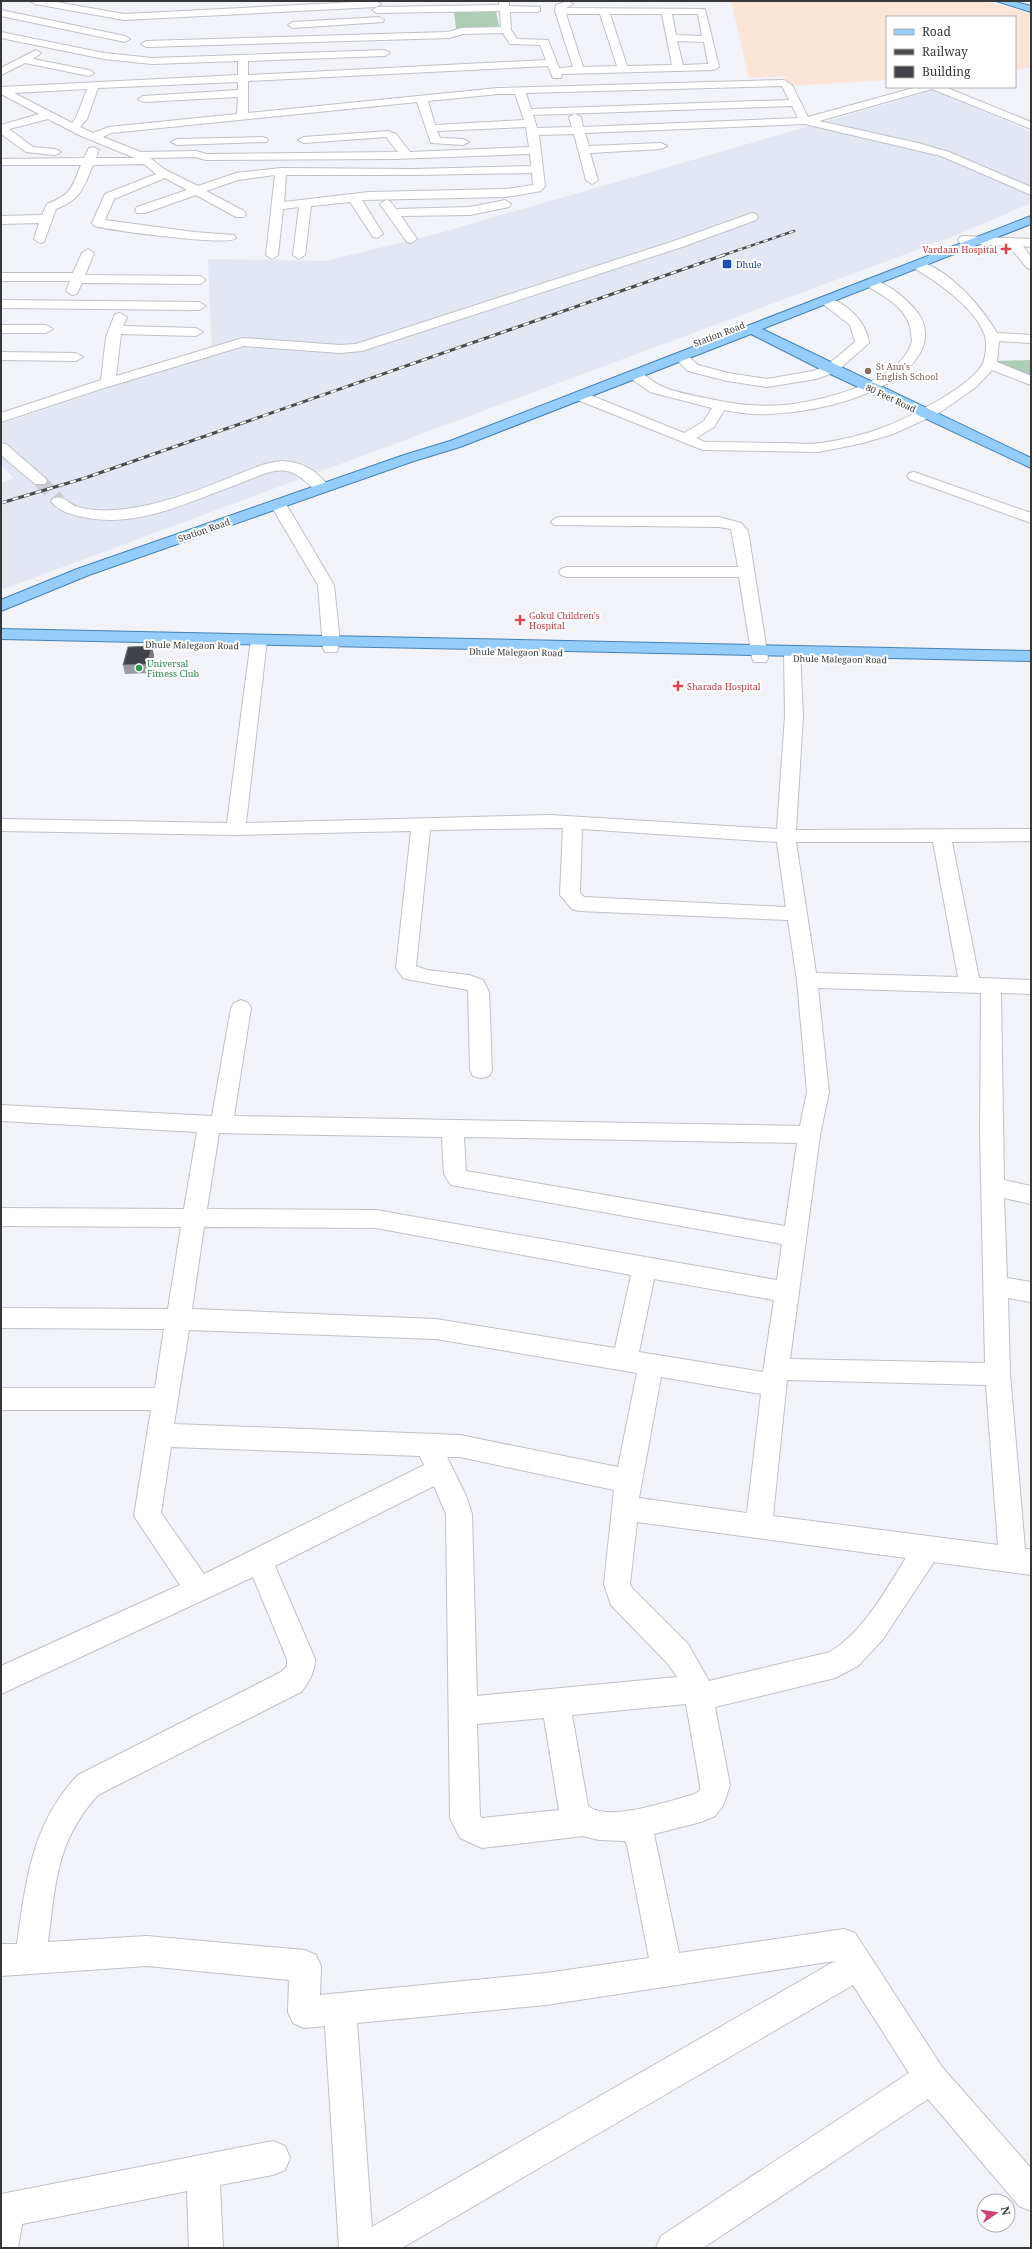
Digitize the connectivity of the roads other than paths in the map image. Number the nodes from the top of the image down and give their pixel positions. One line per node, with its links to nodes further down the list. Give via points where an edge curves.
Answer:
1 (34, 1): 16 (street, via 124,17)
2 (571, 1): 14 (street, via 559,7)
3 (621, 1): 13 (street)
4 (1001, 1): 8 (main road)
5 (13, 4): 9 (street)
6 (504, 6): 11 (street); 18 (street); 21 (street)
7 (670, 8): 13 (street); 24 (street); 26 (street, via 702,11)
8 (1031, 8)
9 (1, 9)
10 (377, 9): 16 (street); 18 (street); 20 (street); 23 (street)
11 (537, 9)
12 (604, 11): 13 (street); 14 (street); 42 (street)
13 (624, 11)
14 (560, 12): 43 (street)
15 (1, 13): 17 (street)
16 (245, 15): 27 (street)
17 (16, 16): 19 (street); 25 (street)
18 (454, 21): 21 (street); 23 (street, via 449,35)
19 (1, 23)
20 (285, 25)
21 (506, 30): 28 (street)
22 (1, 35): 31 (street)
23 (382, 37): 27 (street); 32 (street)
24 (672, 38): 26 (street); 40 (street)
25 (125, 39)
26 (709, 39): 40 (street, via 714,67)
27 (248, 41): 30 (street); 36 (street)
28 (514, 42): 29 (street); 39 (street, via 544,42)
29 (499, 43)
30 (146, 44)
31 (49, 45): 36 (street, via 104,56 152,61); 37 (street)
32 (387, 51): 36 (street); 45 (street)
33 (439, 54): 41 (street)
34 (416, 56): 48 (street)
35 (6, 58): 37 (street)
36 (243, 58): 49 (street)
37 (20, 61): 44 (street); 46 (street)
38 (497, 62): 39 (street); 41 (street); 55 (street)
39 (554, 67): 43 (street); 53 (street)
40 (678, 68): 42 (street)
41 (444, 69): 48 (street); 60 (street)
42 (623, 69): 43 (street)
43 (579, 70)
44 (1, 72)
45 (384, 72): 47 (street, via 368,76); 48 (street)
46 (89, 73)
47 (311, 74): 49 (street); 64 (street)
48 (418, 74)
49 (243, 77): 50 (street); 57 (street)
50 (94, 84): 54 (street); 79 (street, via 81,119)
51 (925, 88): 72 (street)
52 (938, 88): 77 (street)
53 (564, 89): 56 (street); 63 (street, via 780,83 788,85); 66 (street)
54 (1, 90): 68 (street)
55 (506, 91): 56 (street); 58 (street)
56 (520, 91): 83 (street)
57 (243, 92): 59 (street); 71 (street)
58 (466, 94): 60 (street); 76 (street)
59 (198, 96): 62 (street); 69 (street, via 197,111)
60 (452, 96): 61 (street)
61 (421, 98): 64 (street, via 369,99); 80 (street)
62 (143, 99)
63 (796, 103): 66 (street); 72 (street)
64 (314, 109): 65 (street)
65 (297, 110): 70 (street); 74 (street)
66 (573, 110): 81 (street); 83 (street)
67 (6, 113): 73 (street)
68 (49, 115): 73 (street); 79 (street)
69 (141, 115)
70 (255, 115): 71 (street); 84 (street)
71 (243, 116): 86 (street, via 109,130)
72 (806, 121): 78 (street); 102 (street, via 945,154)
73 (22, 122): 82 (street)
74 (301, 123)
75 (396, 125): 85 (street, via 303,130)
76 (477, 126): 80 (street); 83 (street)
77 (1031, 126)
78 (655, 127): 81 (street); 88 (street, via 663,152)
79 (73, 128): 86 (street)
80 (430, 128): 83 (street, via 436,141)
81 (579, 130): 83 (street); 88 (street)
82 (3, 132): 86 (street, via 32,151 73,152)
83 (532, 132): 89 (street); 95 (street)
84 (262, 140): 87 (street); 91 (street)
85 (304, 140): 89 (street, via 388,134); 90 (street)
86 (97, 141): 92 (street); 94 (street)
87 (173, 142)
88 (584, 150): 98 (street)
89 (406, 155): 90 (street)
90 (305, 156): 91 (street)
91 (262, 157): 92 (street, via 206,157 196,154)
92 (143, 158): 94 (street); 97 (street)
93 (1, 162): 94 (street)
94 (86, 167): 97 (street); 100 (street)
95 (537, 169): 96 (street, via 462,176); 104 (street, via 539,186 530,190 506,193)
96 (281, 171): 99 (street); 101 (street, via 238,177)
97 (163, 173): 101 (street); 103 (street)
98 (592, 180)
99 (280, 187): 108 (street); 109 (street, via 268,192)
100 (77, 190): 103 (street); 117 (street, via 68,200 51,208)
101 (196, 190): 110 (street); 113 (street)
102 (1031, 191)
103 (117, 192): 110 (street); 120 (street, via 105,205 98,222 100,224)
104 (380, 196): 105 (street); 111 (street)
105 (354, 198): 106 (street); 119 (street)
106 (305, 204): 108 (street); 129 (street)
107 (505, 204): 111 (street, via 470,211)
108 (278, 206): 128 (street)
109 (265, 207)
110 (140, 210): 120 (street)
111 (392, 213): 122 (street)
112 (1031, 213): 123 (main road, Station Road)
113 (240, 214)
114 (752, 217): 151 (street, via 678,244 357,348 243,342)
115 (1, 220): 117 (street)
116 (1031, 220): 124 (main road, Station Road)
117 (43, 229): 118 (street)
118 (1, 231)
119 (378, 234)
120 (188, 235): 121 (street)
121 (230, 238)
122 (411, 239)
123 (964, 240): 124 (street); 166 (main road, Station Road, via 815,300 482,422)
124 (980, 241): 125 (street); 130 (main road, Station Road)
125 (1013, 242): 126 (street); 131 (street)
126 (1031, 242)
127 (88, 253): 133 (street)
128 (272, 255)
129 (299, 255)
130 (918, 265): 135 (main road, Station Road); 146 (street, via 945,281 961,295 984,322)
131 (1031, 265)
132 (1, 276): 133 (street)
133 (78, 278): 134 (street); 138 (street)
134 (200, 280)
135 (872, 283): 136 (main road, Station Road); 157 (street, via 906,309 916,321 920,333 920,342 914,354 900,369)
136 (826, 301): 141 (main road, Station Road); 153 (street, via 852,318 862,334 862,343)
137 (1, 304): 138 (street)
138 (66, 305): 139 (street)
139 (124, 306): 140 (street); 144 (street)
140 (199, 306)
141 (758, 327): 150 (main road, Station Road); 153 (main road, 80 Feet Road)
142 (1, 329): 143 (street)
143 (46, 329)
144 (115, 330): 145 (street); 156 (street)
145 (196, 332)
146 (992, 337): 147 (street); 152 (street)
147 (1031, 339)
148 (1, 356): 149 (street)
149 (76, 357)
150 (681, 357): 153 (street, via 693,368 727,377 767,383 816,375); 154 (main road, Station Road)
151 (172, 363): 156 (street); 162 (street, via 176,370 170,373)
152 (990, 364): 155 (street); 160 (street, via 971,384)
153 (834, 367): 157 (main road, 80 Feet Road)
154 (635, 374): 158 (main road, Station Road); 159 (street, via 655,389)
155 (1031, 381)
156 (108, 382): 161 (street)
157 (873, 385): 159 (street, via 846,397 794,409 767,410); 160 (main road, 80 Feet Road)
158 (580, 396): 163 (street); 166 (main road, Station Road, via 450,446)
159 (720, 406): 163 (street, via 709,424)
160 (929, 412): 163 (street, via 882,433 819,448 703,446); 165 (main road, 80 Feet Road); 167 (main road, 80 Feet Road)
161 (1, 418)
162 (1, 429)
163 (685, 439)
164 (1, 446): 169 (street)
165 (1031, 456)
166 (409, 458): 170 (main road, Station Road)
167 (1031, 464)
168 (914, 476): 173 (street)
169 (40, 481)
170 (322, 488): 171 (street, via 304,469 288,464 270,467 152,511 113,515 89,514 71,510); 172 (main road, Station Road)
171 (59, 501)
172 (278, 504): 177 (main road, Station Road, via 82,572); 181 (street, via 326,585)
173 (1031, 518)
174 (559, 522): 176 (street, via 729,523 740,531)
175 (568, 572): 176 (street)
176 (747, 572): 182 (street)
177 (1, 606)
178 (1, 634): 180 (main road)
179 (1, 642): 180 (main road, Dhule Malegaon Road)
180 (258, 643): 181 (main road, Dhule Malegaon Road); 189 (street)
181 (332, 645): 182 (main road, Dhule Malegaon Road)
182 (760, 654): 183 (main road, Dhule Malegaon Road)
183 (792, 655): 184 (main road); 185 (main road, Dhule Malegaon Road); 192 (street, via 794,716)
184 (1031, 656)
185 (1031, 664)
186 (573, 822): 187 (street, via 550,820); 192 (street); 193 (street, via 570,895 579,904)
187 (421, 824): 189 (street); 198 (street, via 406,968 414,975 463,980 476,986 479,992)
188 (1, 825): 189 (street)
189 (236, 829)
190 (941, 835): 191 (street); 192 (street); 195 (street)
191 (1031, 835)
192 (786, 836): 193 (street)
193 (797, 914): 194 (street)
194 (807, 980): 195 (street); 202 (street, via 818,1092)
195 (980, 985): 196 (street); 203 (street)
196 (1031, 987)
197 (241, 1008): 200 (street)
198 (481, 1070)
199 (1, 1113): 200 (street)
200 (215, 1124): 201 (street); 206 (street)
201 (452, 1128): 202 (street); 207 (street, via 455,1174 463,1180)
202 (809, 1135): 207 (street)
203 (993, 1187): 204 (street); 209 (street)
204 (1031, 1195)
205 (1, 1217): 206 (street)
206 (194, 1219): 208 (street, via 376,1219); 213 (street)
207 (795, 1237): 210 (street)
208 (650, 1269): 210 (street); 214 (street, via 644,1273)
209 (995, 1286): 211 (street); 216 (street)
210 (787, 1292): 217 (street)
211 (1031, 1292)
212 (1, 1318): 213 (street)
213 (178, 1319): 214 (street, via 436,1329); 219 (street)
214 (624, 1360): 215 (street)
215 (651, 1364): 217 (street); 223 (street)
216 (998, 1374): 217 (street); 228 (street)
217 (775, 1377): 225 (street)
218 (1, 1399): 219 (street)
219 (165, 1399): 220 (street)
220 (160, 1435): 221 (street); 229 (street, via 147,1516)
221 (427, 1444): 222 (street); 223 (street, via 460,1446)
222 (440, 1470): 227 (street); 233 (street, via 459,1514)
223 (628, 1481): 224 (street)
224 (627, 1508): 225 (street); 231 (street, via 617,1577 618,1590 678,1654 688,1667)
225 (759, 1526): 226 (street)
226 (927, 1549): 228 (street); 231 (street, via 867,1638 846,1659 835,1664)
227 (259, 1560): 229 (street); 236 (street, via 301,1659 298,1675 291,1682 88,1785 75,1797 54,1837 45,1861)
228 (1022, 1562)
229 (199, 1590): 230 (street)
230 (1, 1680)
231 (699, 1693): 232 (street); 235 (street, via 715,1785 714,1795 709,1803 701,1807)
232 (556, 1703): 233 (street); 234 (street, via 573,1810)
233 (463, 1712): 234 (street, via 465,1818 473,1830 482,1833)
234 (581, 1822): 235 (street)
235 (627, 1827): 238 (street, via 638,1832 641,1838)
236 (15, 1959): 239 (street, via 147,1951 305,1966 304,2012)
237 (858, 1965): 238 (street, via 844,1944); 240 (street); 248 (street)
238 (667, 1970): 239 (street, via 546,1989)
239 (340, 2008): 247 (street)
240 (931, 2078): 243 (street); 249 (street)
241 (273, 2158): 242 (street)
242 (203, 2171): 244 (street); 246 (street)
243 (1031, 2194)
244 (4, 2211): 245 (street)
245 (1, 2248)
246 (206, 2248)
247 (356, 2248)
248 (369, 2248)
249 (673, 2248)

